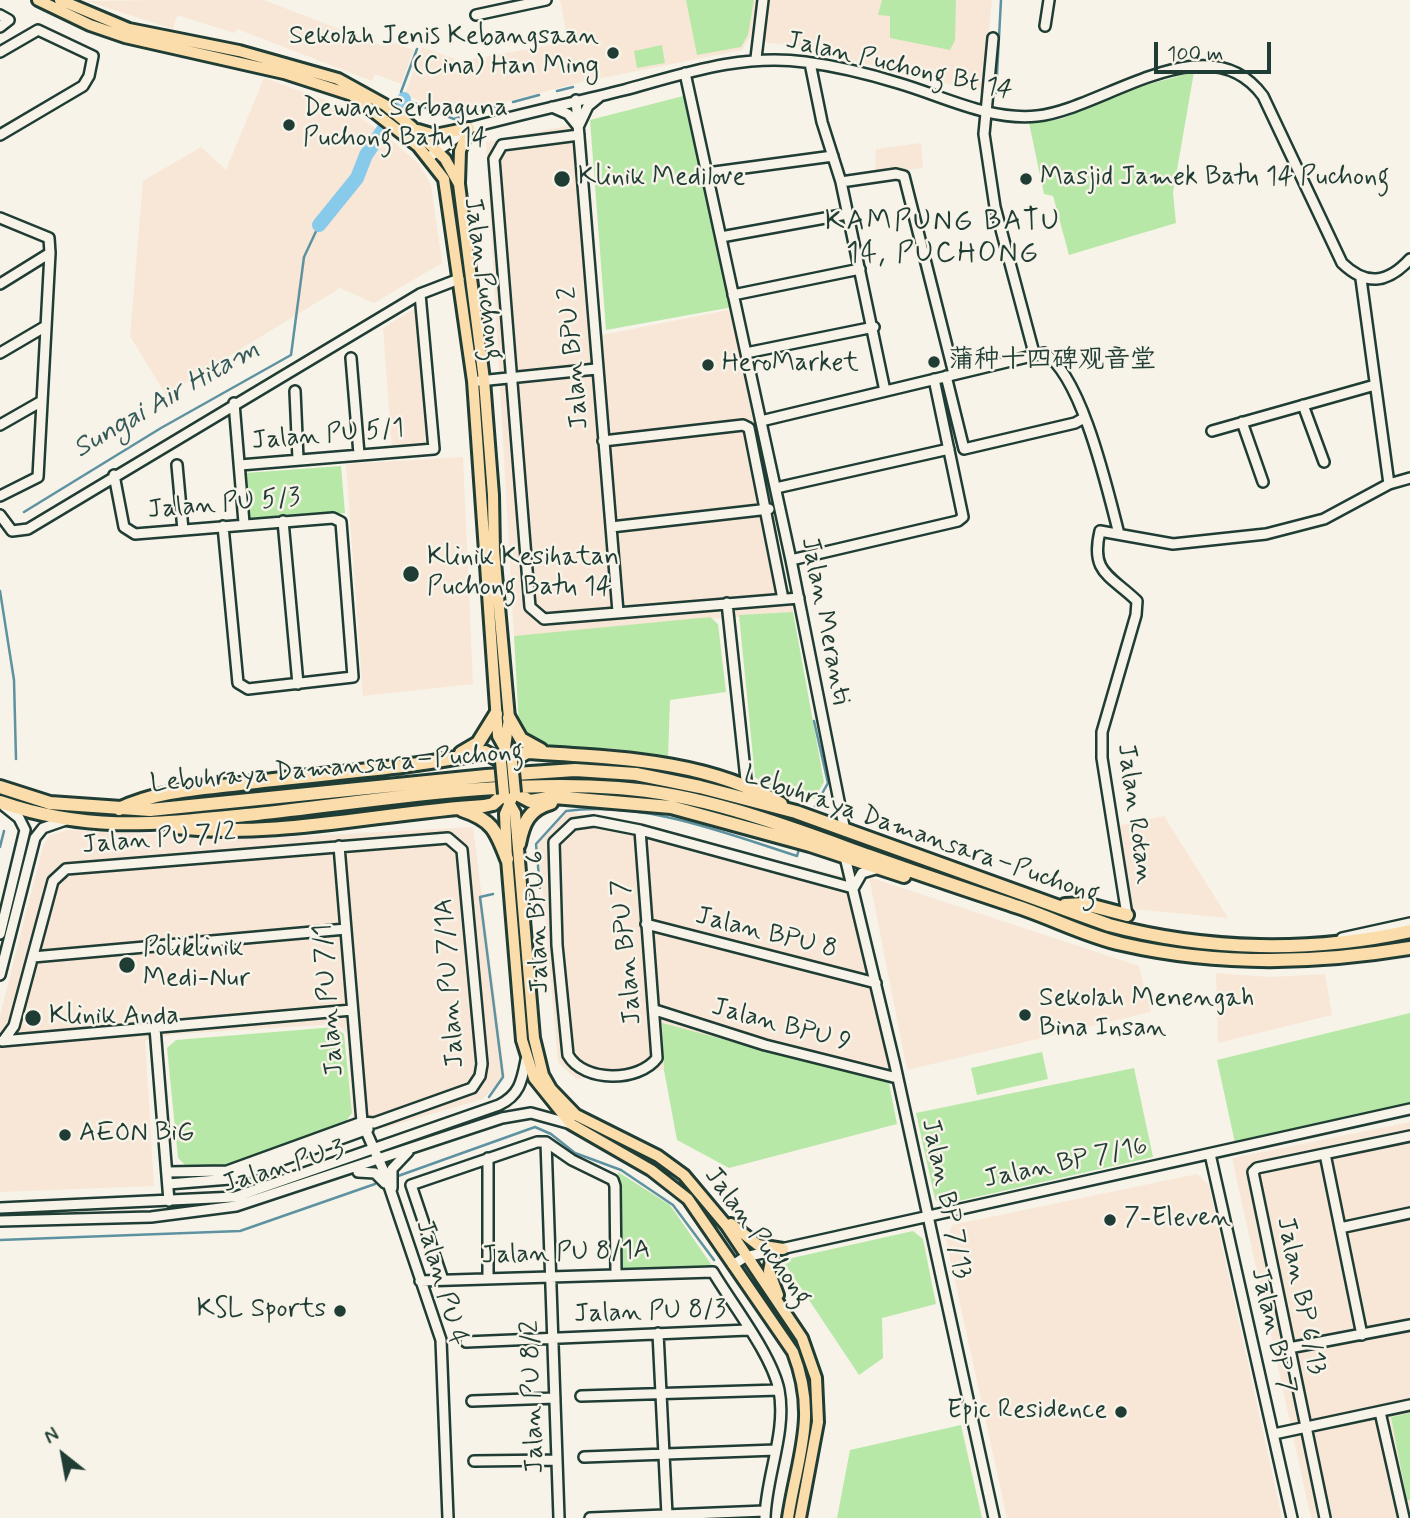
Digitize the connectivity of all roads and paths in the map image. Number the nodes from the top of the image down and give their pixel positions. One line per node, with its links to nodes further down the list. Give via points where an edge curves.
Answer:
1 (38, 0): 18 (main road, Jalan Puchong, via 125,37 334,88)
2 (60, 0): 18 (main road, Jalan Puchong, via 129,29 239,51 338,79)
3 (546, 0): 7 (street)
4 (763, 0): 12 (street)
5 (1049, 0): 8 (street)
6 (0, 15): 9 (street, via 9,20)
7 (476, 15)
8 (1045, 26)
9 (0, 27)
10 (993, 38): 19 (street)
11 (0, 52): 23 (street, via 38,30 93,56 83,86)
12 (756, 58): 13 (street, Jalan Puchong Bt 14); 14 (street, Jalan Puchong Bt 14)
13 (810, 63): 19 (street, Jalan Puchong Bt 14, via 896,82); 25 (street)
14 (685, 73): 15 (street, Jalan Puchong Bt 14); 26 (street, Jalan Meranti)
15 (601, 95): 16 (street, Jalan Puchong Bt 14); 22 (street, via 588,106)
16 (576, 100): 17 (street, Jalan Puchong Bt 14); 22 (street, Jalan BPU 2)
17 (551, 107): 21 (street, Jalan Puchong Bt 14); 22 (street, via 568,114)
18 (381, 109): 20 (main road, Jalan Puchong)
19 (985, 111): 36 (street, Jalan Puchong Bt 14, via 1038,116 1178,69 1210,67 1232,72 1263,96 1332,247 1342,263); 44 (street, via 995,207)
20 (407, 128): 21 (main road, via 435,135); 24 (main road, Jalan Puchong)
21 (469, 128): 24 (street, Jalan Puchong Bt 14); 28 (main road, via 460,151)
22 (579, 131): 46 (street, Jalan BPU 2); 48 (street, via 502,145 494,159)
23 (0, 135)
24 (433, 154): 28 (main road, Jalan Puchong); 35 (main road, Jalan Puchong, via 444,179)
25 (833, 156): 26 (street); 27 (street)
26 (707, 173): 31 (street, Jalan Meranti)
27 (841, 182): 29 (street); 47 (street, via 904,176)
28 (459, 184): 50 (main road, Jalan Puchong)
29 (847, 214): 31 (street); 34 (street)
30 (0, 218): 32 (street, via 49,238)
31 (721, 237): 39 (street, Jalan Meranti)
32 (50, 253): 37 (street); 40 (street)
33 (1410, 259): 36 (street, via 1394,273)
34 (860, 269): 39 (street); 41 (street)
35 (459, 279): 38 (street, Jalan PU 5/1); 50 (main road, Jalan Puchong)
36 (1362, 279): 51 (street)
37 (0, 284)
38 (420, 294): 55 (street, Jalan PU 5/1); 64 (street, Jalan PU 5/1, via 434,449)
39 (733, 295): 43 (street, Jalan Meranti)
40 (47, 326): 42 (street); 54 (street)
41 (874, 327): 43 (street); 53 (street)
42 (0, 353)
43 (746, 353): 58 (street, Jalan Meranti)
44 (1034, 354): 47 (street); 57 (street, via 1054,358)
45 (351, 358): 64 (street)
46 (596, 369): 48 (street); 62 (street, Jalan BPU 2)
47 (950, 375): 49 (street); 57 (street, via 964,449)
48 (510, 377): 50 (street); 88 (street, via 530,607 544,619)
49 (934, 379): 53 (street); 63 (street)
50 (479, 381): 90 (main road, Jalan Puchong, via 500,622); 90 (main road, Jalan Puchong, via 488,624)
51 (1375, 385): 56 (street); 72 (street)
52 (295, 391): 65 (street)
53 (885, 391): 58 (street)
54 (42, 401): 60 (street); 74 (street, via 38,477)
55 (234, 403): 68 (street); 69 (street, Jalan PU 5/1)
56 (1303, 405): 59 (street); 66 (street)
57 (1084, 418): 83 (street)
58 (761, 421): 73 (street, Jalan Meranti)
59 (1242, 422): 61 (street); 71 (street)
60 (0, 425)
61 (1212, 431)
62 (603, 441): 76 (street, via 743,425 750,434); 81 (street, Jalan BPU 2)
63 (949, 449): 73 (street); 84 (street, via 963,517 958,521)
64 (359, 454): 65 (street, Jalan PU 5/1)
65 (298, 459): 68 (street, Jalan PU 5/1)
66 (1324, 462)
67 (177, 465): 82 (street)
68 (240, 465): 79 (street)
69 (114, 475): 77 (street, Jalan PU 5/1, via 28,529 12,531); 82 (street, Jalan PU 5/3, via 128,532)
70 (1410, 478): 72 (street)
71 (1263, 482)
72 (1389, 484): 83 (street, via 1324,519 1266,534 1173,544)
73 (776, 488): 75 (street, Jalan Meranti)
74 (0, 496)
75 (780, 508): 76 (street); 84 (street, Jalan Meranti)
76 (765, 510): 81 (street); 86 (street)
77 (0, 515)
78 (284, 521): 79 (street, Jalan PU 5/3); 89 (street); 89 (street, Jalan PU 5/3, via 333,518 341,522 353,677)
79 (244, 523): 80 (street, Jalan PU 5/3)
80 (223, 526): 82 (street, Jalan PU 5/3); 89 (street, via 238,683 248,689)
81 (611, 527): 88 (street, Jalan BPU 2)
82 (183, 530)
83 (1119, 534): 116 (street, Jalan Rotan, via 1100,531 1096,550 1105,574 1137,601 1102,732 1102,758)
84 (791, 560): 85 (street, Jalan Meranti)
85 (799, 598): 86 (street); 107 (street, Jalan Meranti)
86 (783, 599): 87 (street)
87 (727, 603): 88 (street); 94 (street)
88 (618, 612)
89 (298, 684)
90 (503, 716): 91 (highway, via 524,742); 92 (main road, Jalan Puchong); 93 (highway, via 478,743)
91 (548, 754): 92 (highway, via 527,752); 95 (highway, via 643,760)
92 (506, 758): 93 (highway, via 485,752); 98 (main road, Jalan Puchong, bridge)
93 (435, 763): 102 (highway, via 201,788 140,799)
94 (744, 766): 95 (street); 97 (street)
95 (725, 780): 97 (highway)
96 (0, 787): 102 (highway, Lebuhraya Damansara–Puchong, via 43,802)
97 (747, 789): 103 (highway)
98 (509, 797): 99 (highway, via 530,801); 101 (highway, via 492,804); 108 (main road, Jalan Puchong, via 516,813); 111 (main road, Jalan Puchong)
99 (572, 798): 108 (highway, via 536,809 522,828); 110 (highway, via 671,807)
100 (0, 802): 104 (highway, Lebuhraya Damansara–Puchong); 121 (street, via 19,818 25,830)
101 (455, 807): 105 (highway, via 232,830); 111 (highway, via 482,816 491,825)
102 (116, 810): 103 (highway, Lebuhraya Damansara–Puchong, via 575,770 636,774)
103 (796, 812): 107 (highway, Lebuhraya Damansara–Puchong)
104 (66, 820): 105 (highway, Lebuhraya Damansara–Puchong); 125 (street, via 43,828 35,838)
105 (151, 824): 114 (highway, Lebuhraya Damansara–Puchong, via 488,790 566,785 623,788 692,800 777,823)
106 (640, 830): 113 (street, Jalan BPU 6); 118 (street, Jalan BPU 7); 134 (street, Jalan BPU 6, via 594,821 573,824 554,842 557,945 568,1055 574,1066 587,1074 604,1075)
107 (845, 831): 115 (highway, Lebuhraya Damansara–Puchong)
108 (519, 844): 151 (main road, Jalan Puchong, via 537,1059 551,1089 576,1115 658,1156)
109 (339, 846): 119 (street, Jalan PU 7/1); 124 (street, Jalan PU 7/2, via 66,869 53,881); 138 (street, Jalan PU 7/1A, via 448,838 462,850 480,1076 472,1088)
110 (845, 857): 112 (highway); 113 (street, Jalan BP 7/13)
111 (507, 859): 133 (main road, Jalan Puchong)
112 (877, 869): 113 (street, via 862,873); 114 (highway)
113 (853, 888): 126 (street, Jalan BP 7/13)
114 (969, 892): 123 (highway, Lebuhraya Damansara–Puchong, via 1120,944 1196,957 1312,961)
115 (1061, 906): 116 (highway, via 1085,904); 122 (highway, Lebuhraya Damansara–Puchong, via 1150,936 1254,946)
116 (1127, 915)
117 (1410, 923): 122 (street)
118 (646, 924): 126 (street, Jalan BPU 8); 128 (street, Jalan BPU 7)
119 (346, 929): 124 (street); 127 (street, Jalan PU 7/1)
120 (1410, 931): 122 (highway, Lebuhraya Damansara–Puchong)
121 (0, 934)
122 (1328, 943)
123 (1410, 948)
124 (33, 957): 129 (street, Jalan PU 7/2)
125 (0, 975)
126 (876, 983): 135 (street, Jalan BP 7/13)
127 (352, 1010): 130 (street); 138 (street, Jalan PU 7/1)
128 (655, 1010): 134 (street, Jalan BPU 7, via 657,1058); 135 (street, Jalan BPU 9, via 765,1045)
129 (14, 1026): 131 (street); 132 (street, Jalan PU 7/2)
130 (155, 1028): 131 (street); 148 (street)
131 (23, 1039): 132 (street)
132 (2, 1041)
133 (526, 1060): 137 (main road, Jalan Puchong, via 542,1092); 141 (street, Jalan PU 3, via 522,1083 511,1099)
134 (650, 1068)
135 (897, 1078): 157 (street, Jalan BP 7/13)
136 (1410, 1109): 143 (street, Jalan BP 7/16)
137 (571, 1124): 142 (street, Jalan PU 3, via 545,1115 518,1114); 162 (main road, Jalan Puchong, via 675,1187)
138 (364, 1127): 141 (street, Jalan PU 7/1); 148 (street, Jalan PU 7/1A, via 227,1171); 149 (street, via 230,1179)
139 (1410, 1136): 144 (street)
140 (545, 1142): 145 (street); 163 (street, via 612,1180); 164 (street, Jalan PU 8/2)
141 (375, 1147): 146 (street, Jalan PU 4); 152 (street, Jalan PU 3, via 235,1197)
142 (411, 1149): 146 (street, Jalan PU 3); 150 (street, via 392,1169)
143 (1210, 1154): 157 (street, Jalan BP 7/16); 184 (street, Jalan BP 7)
144 (1325, 1154): 159 (street); 175 (street, Jalan BP 6/13, via 1252,1172)
145 (488, 1158): 165 (street); 167 (street, via 411,1185)
146 (380, 1160): 147 (street, Jalan PU 3); 150 (street, Jalan PU 4)
147 (345, 1171): 150 (street, via 375,1172); 154 (street, Jalan PU 3)
148 (167, 1172): 149 (street)
149 (168, 1184): 152 (street)
150 (391, 1193): 166 (street, Jalan PU 4)
151 (705, 1196): 160 (main road, via 737,1231 758,1245); 161 (main road, Jalan Puchong)
152 (169, 1201): 153 (street, Jalan PU 3); 154 (street, via 179,1210); 156 (street, via 159,1213)
153 (0, 1208)
154 (219, 1210): 156 (street, Jalan PU 3)
155 (1410, 1213): 159 (street)
156 (135, 1216): 158 (street, Jalan PU 3)
157 (928, 1216): 160 (street, Jalan BP 7/16); 198 (street, Jalan BP 7/13)
158 (0, 1221)
159 (1340, 1228): 172 (street)
160 (778, 1250): 161 (street, Jalan BP 7/16); 168 (main road, via 771,1279)
161 (746, 1257): 162 (street, Jalan BP 7/16); 168 (main road, Jalan Puchong)
162 (733, 1265): 196 (main road, Jalan Puchong, via 793,1352 804,1381 807,1421)
163 (616, 1273): 164 (street, Jalan PU 8/1A); 170 (street, Jalan PU 8/1A, via 713,1272)
164 (549, 1275): 165 (street, Jalan PU 8/1A); 173 (street, Jalan PU 8/2)
165 (488, 1278): 167 (street, Jalan PU 8/1A)
166 (420, 1280): 167 (street, Jalan PU 8/1A); 193 (street, Jalan PU 4, via 441,1340)
167 (443, 1280)
168 (791, 1322): 197 (main road, Jalan Puchong, via 802,1338 817,1389 818,1422)
169 (1410, 1325): 172 (street)
170 (748, 1330): 171 (street, Jalan PU 8/3); 176 (street, via 767,1359)
171 (659, 1333): 173 (street, Jalan PU 8/3); 177 (street)
172 (1362, 1335): 175 (street)
173 (553, 1338): 174 (street, Jalan PU 8/3); 179 (street, Jalan PU 8/2)
174 (466, 1342)
175 (1289, 1349): 183 (street, Jalan BP 6/13)
176 (779, 1390): 177 (street); 185 (street)
177 (662, 1393): 178 (street); 186 (street)
178 (580, 1396)
179 (555, 1398): 180 (street); 188 (street, Jalan PU 8/2)
180 (472, 1401)
181 (1410, 1405): 182 (street)
182 (1380, 1412): 183 (street); 190 (street)
183 (1306, 1428): 184 (street); 200 (street, Jalan BP 6/13)
184 (1275, 1434): 199 (street, Jalan BP 7)
185 (776, 1451): 186 (street); 191 (street)
186 (664, 1455): 187 (street); 192 (street)
187 (584, 1457)
188 (557, 1460): 189 (street); 194 (street, Jalan PU 8/2)
189 (474, 1461)
190 (1405, 1512)
191 (765, 1514): 192 (street)
192 (667, 1515): 195 (street)
193 (447, 1518)
194 (559, 1518)
195 (590, 1518)
196 (788, 1518)
197 (800, 1518)
198 (994, 1518)
199 (1292, 1518)
200 (1325, 1518)

